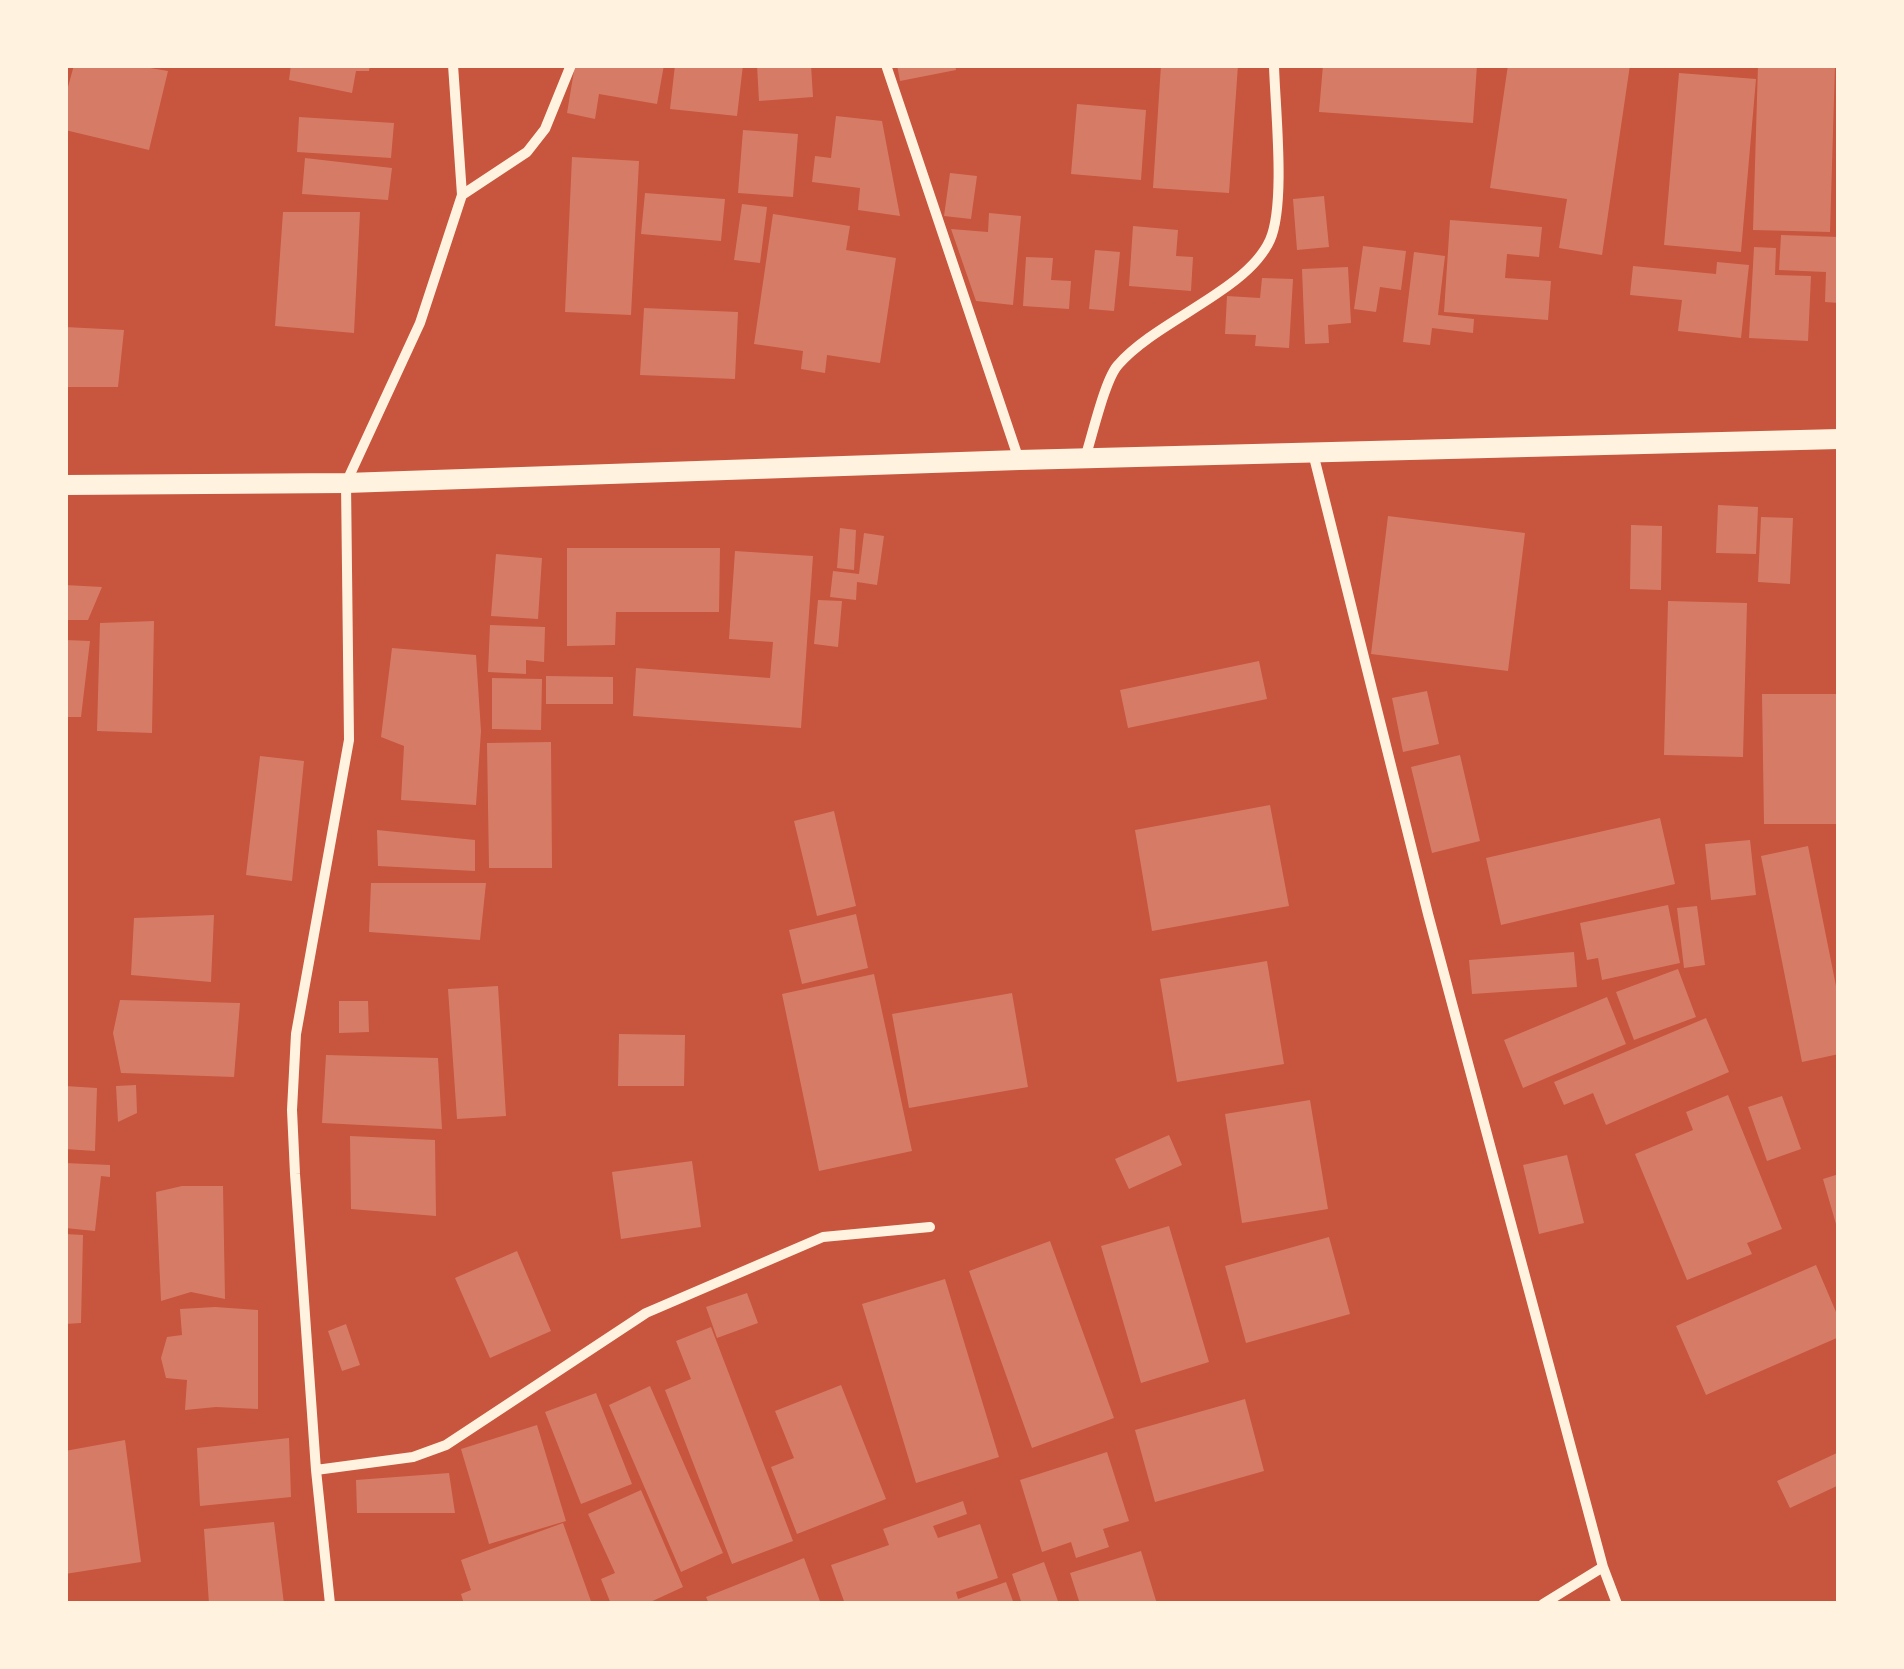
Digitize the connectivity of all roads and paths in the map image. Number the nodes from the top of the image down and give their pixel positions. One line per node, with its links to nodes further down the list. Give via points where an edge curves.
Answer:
1 (453, 65): 5 (street)
2 (571, 65): 5 (street, via 545,128 527,152)
3 (886, 65): 9 (street)
4 (1274, 65): 8 (street, via 1272,236 1257,263 1139,344 1115,368)
5 (462, 195): 10 (street, via 420,323)
6 (1839, 439): 7 (main road)
7 (1314, 453): 8 (main road); 14 (street, via 1428,914)
8 (1084, 459): 9 (main road)
9 (1019, 460): 10 (main road)
10 (346, 483): 11 (main road); 13 (street, via 348,740 296,1034 292,1110)
11 (65, 485)
12 (930, 1227): 13 (street, via 823,1237 646,1313 446,1445 413,1457)
13 (316, 1470): 15 (street)
14 (1603, 1567): 16 (street); 17 (street)
15 (330, 1604)
16 (1543, 1604)
17 (1617, 1604)

